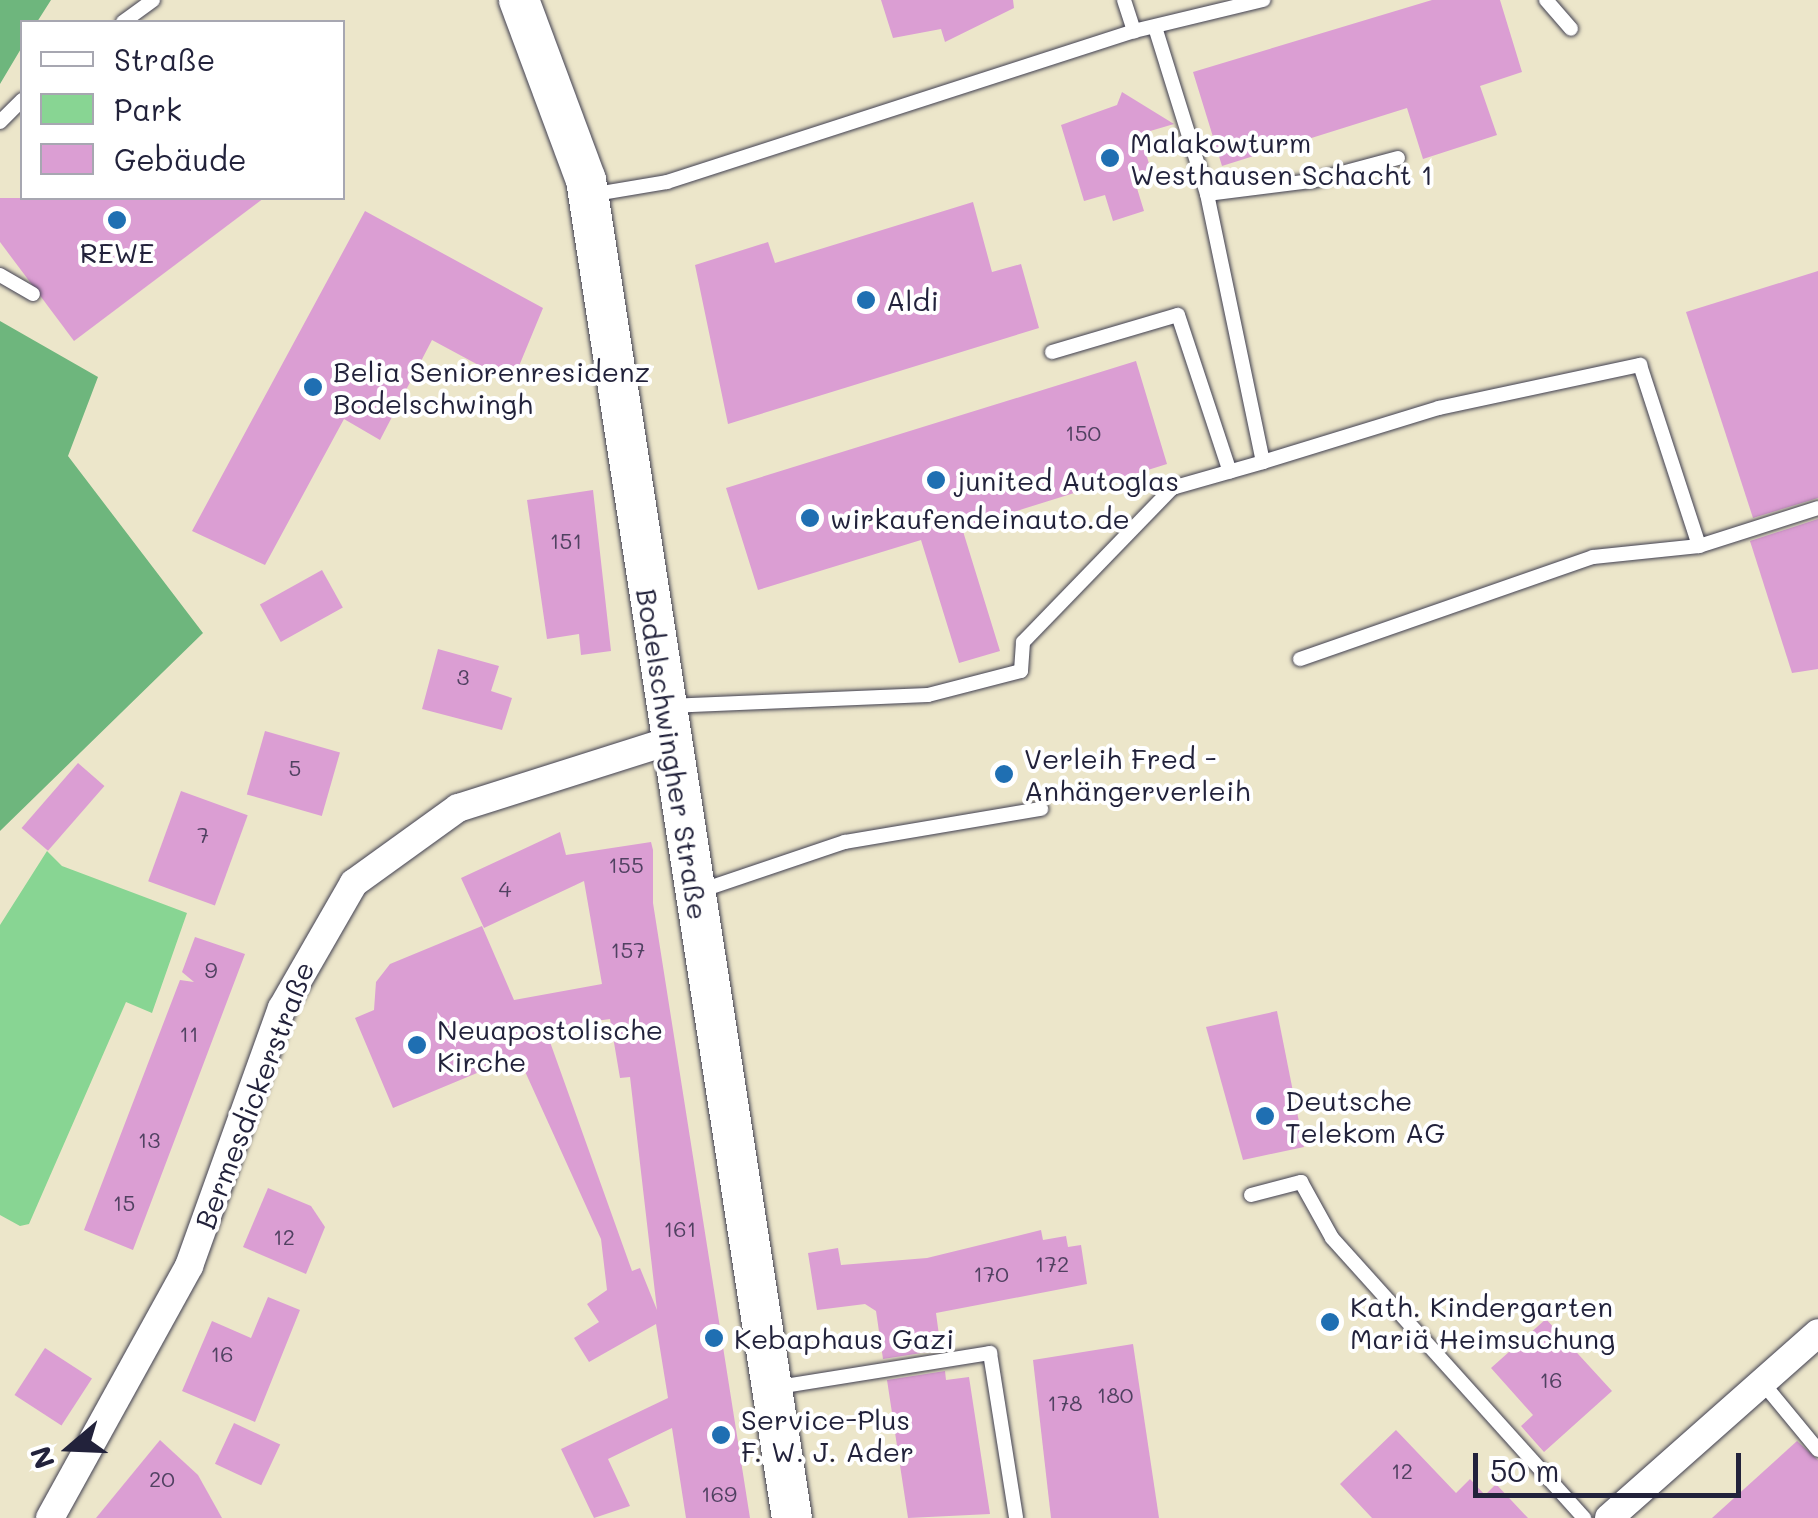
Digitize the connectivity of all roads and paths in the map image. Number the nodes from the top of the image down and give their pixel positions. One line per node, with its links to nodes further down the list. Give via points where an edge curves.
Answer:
1 (153, 0): 6 (lane)
2 (520, 0): 14 (street, Bodelschwingher Straße, via 570,117)
3 (1124, 0): 8 (lane)
4 (1262, 0): 9 (lane)
5 (1546, 0): 7 (lane)
6 (126, 20)
7 (1571, 29)
8 (1134, 30): 9 (lane); 14 (lane, via 666,182)
9 (1156, 30): 13 (lane)
10 (20, 102): 11 (lane)
11 (0, 122)
12 (1398, 158): 13 (lane, via 1312,181)
13 (1207, 194): 18 (lane)
14 (589, 195): 23 (street, Bodelschwingher Straße)
15 (0, 275): 16 (lane)
16 (33, 294)
17 (1052, 352): 19 (lane, via 1178,315)
18 (1263, 462): 19 (lane); 21 (lane, via 1439,408 1640,364)
19 (1230, 472): 23 (lane, via 1172,488 1022,642 1020,671 928,695)
20 (1818, 508): 21 (lane)
21 (1699, 546): 22 (lane, via 1594,557)
22 (1300, 658)
23 (670, 723): 25 (street, Bodelschwingher Straße); 31 (street, Bermesdickerstraße, via 458,808 354,883 282,1008 155,1336)
24 (1041, 809): 25 (lane, via 845,842)
25 (694, 893): 29 (street, Bodelschwingher Straße)
26 (1251, 1194): 34 (lane, via 1301,1182 1332,1238)
27 (1818, 1333): 28 (street)
28 (1762, 1382): 30 (lane); 35 (street)
29 (772, 1388): 32 (street, Bodelschwingher Straße); 33 (lane, via 990,1353)
30 (1818, 1450)
31 (50, 1518)
32 (792, 1518)
33 (1016, 1518)
34 (1584, 1518)
35 (1608, 1518)

